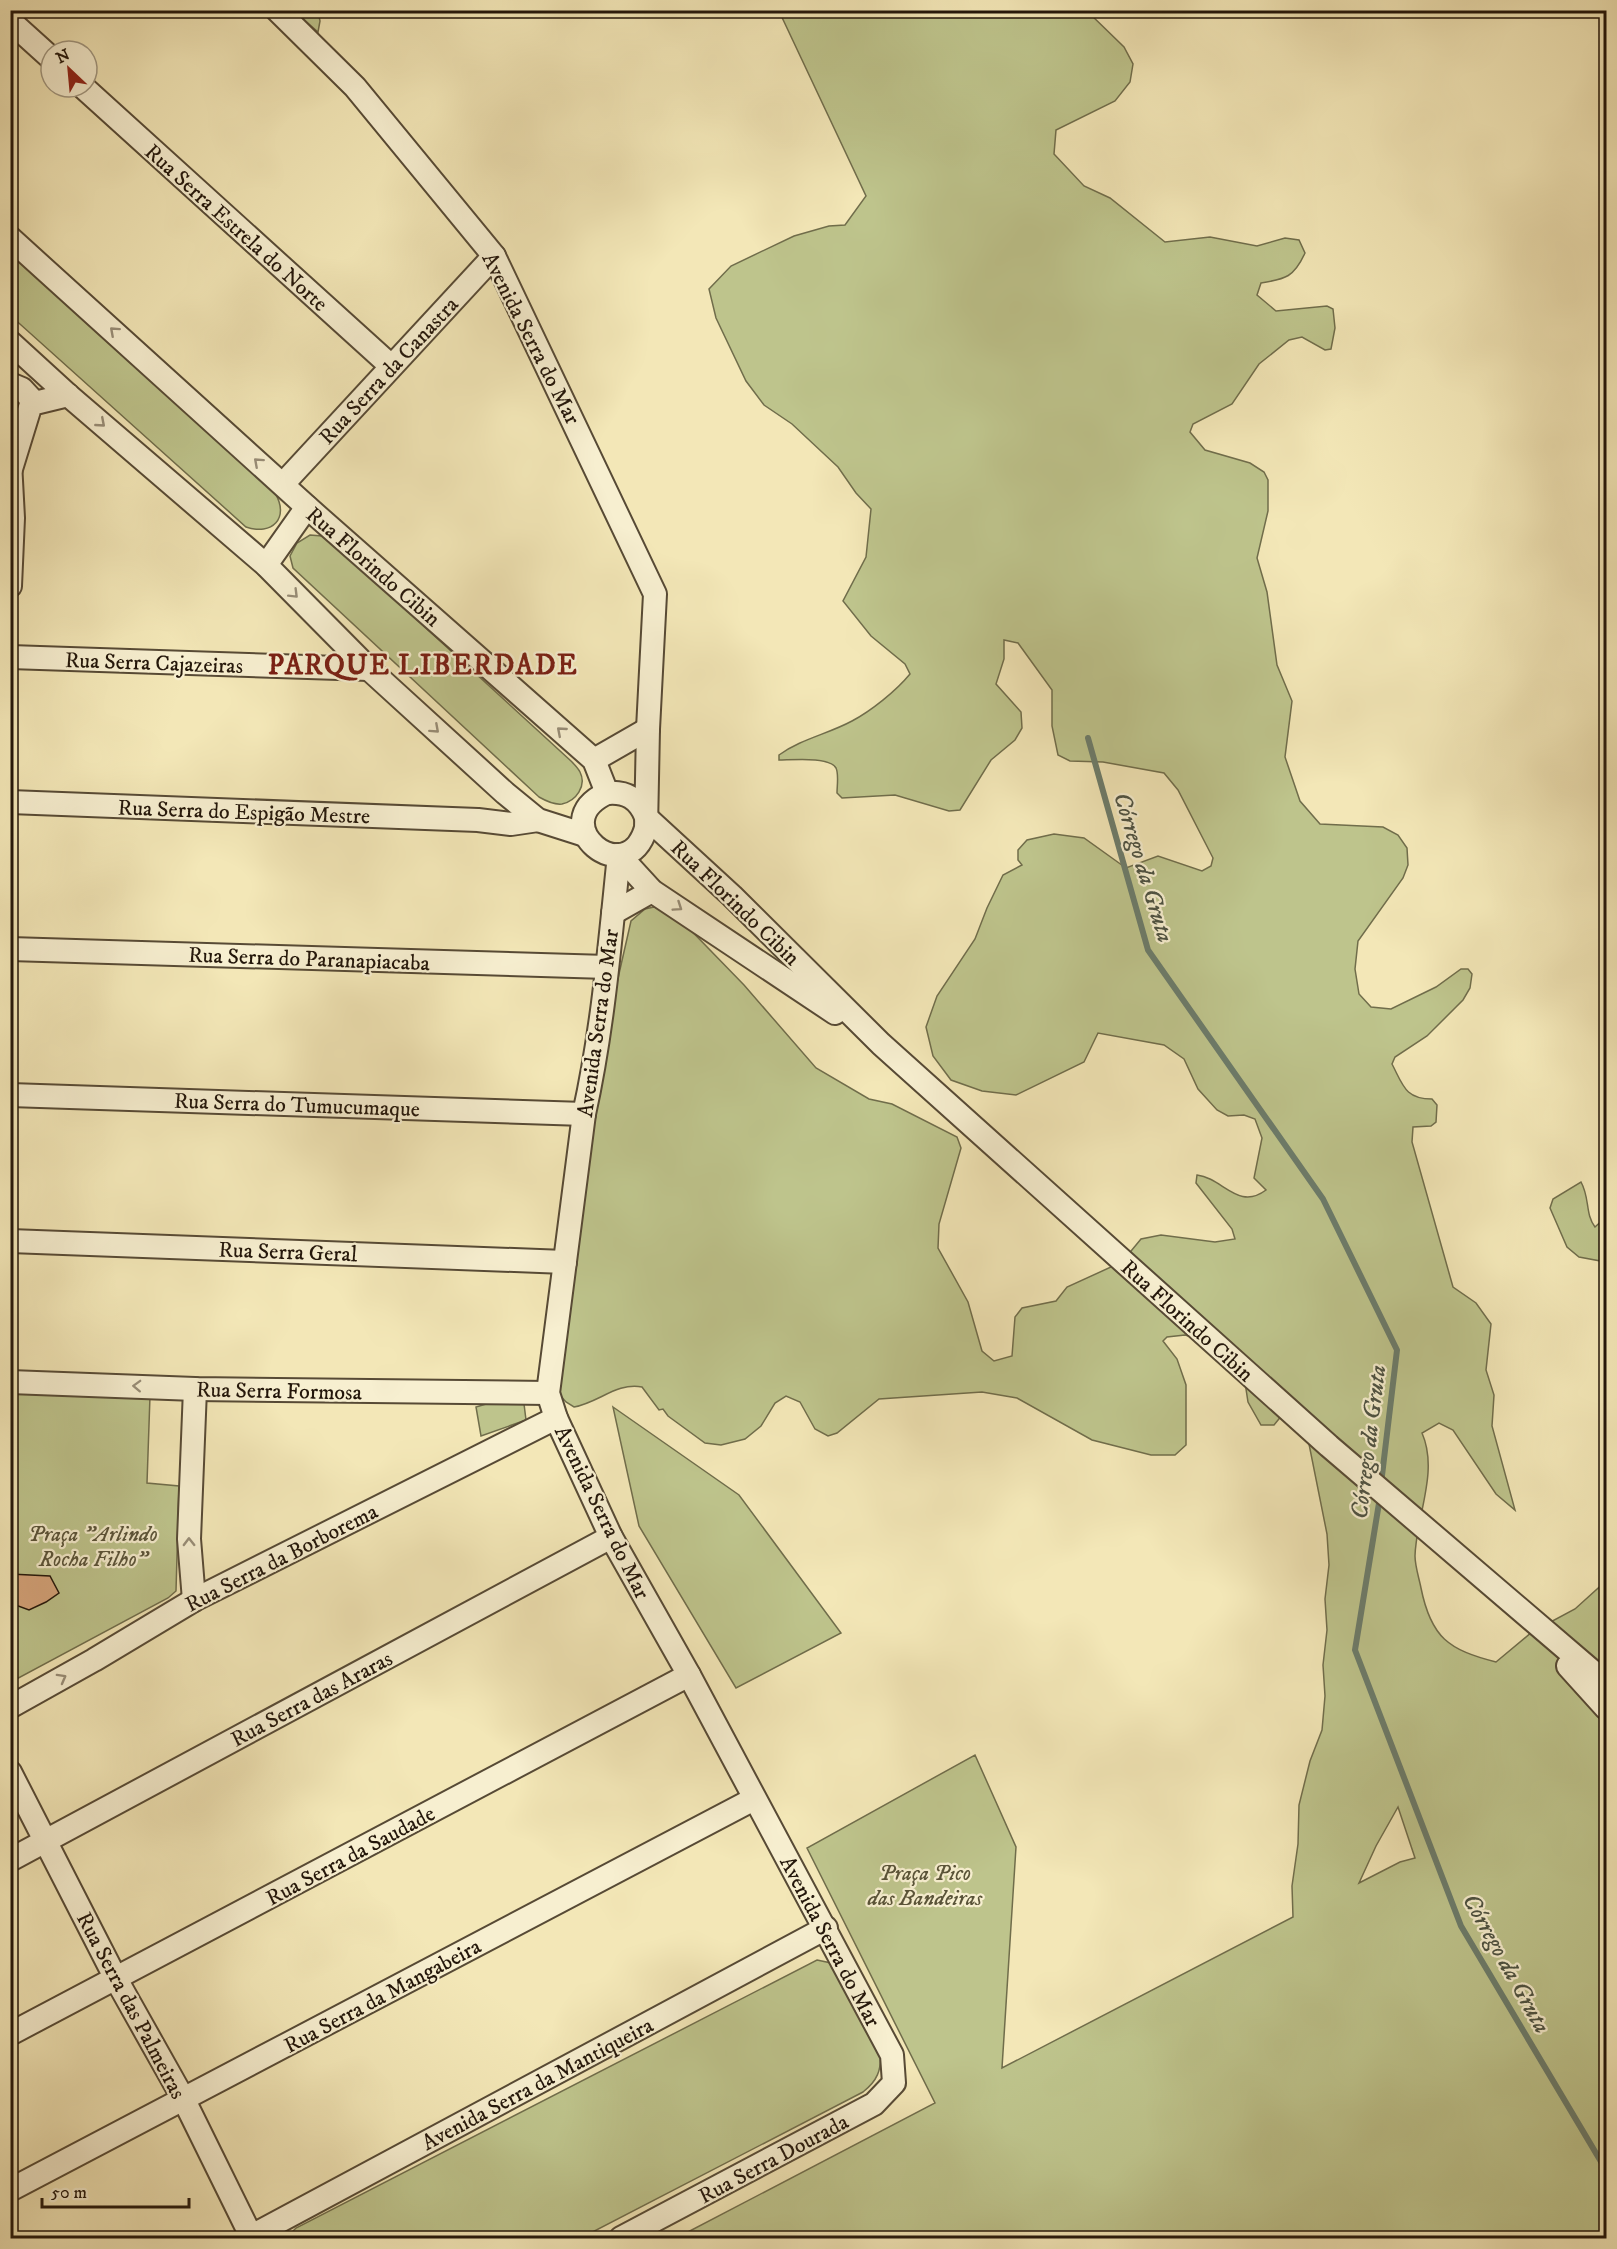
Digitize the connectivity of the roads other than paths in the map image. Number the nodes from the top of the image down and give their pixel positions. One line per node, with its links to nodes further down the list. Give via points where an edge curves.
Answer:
1 (277, 10): 6 (street, Avenida Serra do Mar, via 355,87)
2 (10, 21): 3 (street)
3 (39, 47)
4 (96, 99): 8 (street, Rua Serra Estrela do Norte)
5 (10, 238): 14 (street, Rua Florindo Cibin, one-way to 5)
6 (494, 256): 8 (street, Rua Serra da Canastra); 23 (street, Avenida Serra do Mar, via 656,594)
7 (11, 345): 10 (street)
8 (391, 366): 14 (street, Rua Serra da Canastra)
9 (10, 384): 11 (street, via 22,389)
10 (68, 395): 11 (street); 17 (street, one-way to 17)
11 (35, 403): 13 (street, via 31,404)
12 (10, 462): 13 (street)
13 (11, 469): 16 (street)
14 (283, 484): 15 (street, Rua Florindo Cibin)
15 (307, 507): 17 (street); 24 (street, Rua Florindo Cibin, one-way to 15)
16 (12, 518): 18 (street)
17 (266, 565): 19 (street, one-way to 19)
18 (10, 586)
19 (332, 632): 21 (street, via 332,654); 22 (street)
20 (10, 657): 21 (street, Rua Serra Cajazeiras)
21 (318, 668): 22 (street, Rua Serra Cajazeiras)
22 (369, 669): 25 (street, one-way to 25)
23 (648, 729): 24 (street); 26 (street, Avenida Serra do Mar); 28 (street, Avenida Serra do Mar)
24 (594, 760): 26 (street, Rua Florindo Cibin)
25 (505, 793): 29 (street); 30 (street)
26 (617, 794): 28 (street, Rua Florindo Cibin, via 635,800); 31 (street, via 597,798 589,805 584,814)
27 (10, 802): 29 (street, Rua Serra do Espigão Mestre)
28 (646, 817): 32 (street, Avenida Serra do Mar, via 643,837 637,846); 37 (street, Rua Florindo Cibin)
29 (478, 820): 30 (street, Rua Serra do Espigão Mestre, via 511,824)
30 (537, 820): 31 (street)
31 (585, 836): 32 (street, via 599,851)
32 (619, 855): 33 (street, Rua Florindo Cibin); 34 (street, Avenida Serra do Mar)
33 (652, 891): 34 (street, Avenida Serra do Mar); 37 (street, Rua Florindo Cibin, one-way to 37)
34 (613, 913): 36 (street, Avenida Serra do Mar)
35 (10, 949): 36 (street, Rua Serra do Paranapiacaba)
36 (607, 967): 39 (street, Avenida Serra do Mar)
37 (881, 1044): 47 (street, Rua Florindo Cibin, via 1329,1446)
38 (10, 1095): 39 (street, Rua Serra do Tumucumaque)
39 (584, 1114): 41 (street, Avenida Serra do Mar)
40 (10, 1240): 41 (street, Rua Serra Geral)
41 (565, 1262): 44 (street, Avenida Serra do Mar)
42 (10, 1382): 43 (street, Rua Serra Formosa, one-way to 42)
43 (195, 1389): 44 (street, Rua Serra Formosa); 48 (street, one-way to 43, via 189,1539)
44 (548, 1393): 45 (street, Avenida Serra do Mar)
45 (556, 1418): 46 (street, Avenida Serra do Mar); 48 (street, Rua Serra da Borborema)
46 (611, 1537): 49 (street, Avenida Serra do Mar); 55 (street, Rua Serra das Araras)
47 (1500, 1591): 50 (street, Rua Florindo Cibin); 52 (street, Rua Florindo Cibin)
48 (194, 1600): 51 (street, Rua Serra da Borborema, one-way to 48)
49 (688, 1675): 54 (street, Avenida Serra do Mar); 58 (street, Rua Serra da Saudade)
50 (1606, 1683)
51 (10, 1707)
52 (1606, 1708)
53 (10, 1772): 55 (street, Rua Serra das Palmeiras)
54 (753, 1799): 57 (street, Avenida Serra do Mar); 61 (street, Rua Serra da Mangabeira)
55 (46, 1841): 56 (street, Rua Serra das Araras); 58 (street, Rua Serra das Palmeiras)
56 (10, 1860)
57 (826, 1928): 60 (street, Avenida Serra do Mar); 63 (street, Avenida Serra da Mantiqueira)
58 (116, 1979): 59 (street, Rua Serra da Saudade); 61 (street, Rua Serra das Palmeiras)
59 (10, 2034)
60 (892, 2055): 64 (street, Rua Serra Dourada, via 894,2083 874,2104)
61 (184, 2100): 62 (street, Rua Serra da Mangabeira); 63 (street, Rua Serra das Palmeiras)
62 (10, 2190)
63 (250, 2238)
64 (621, 2238)

